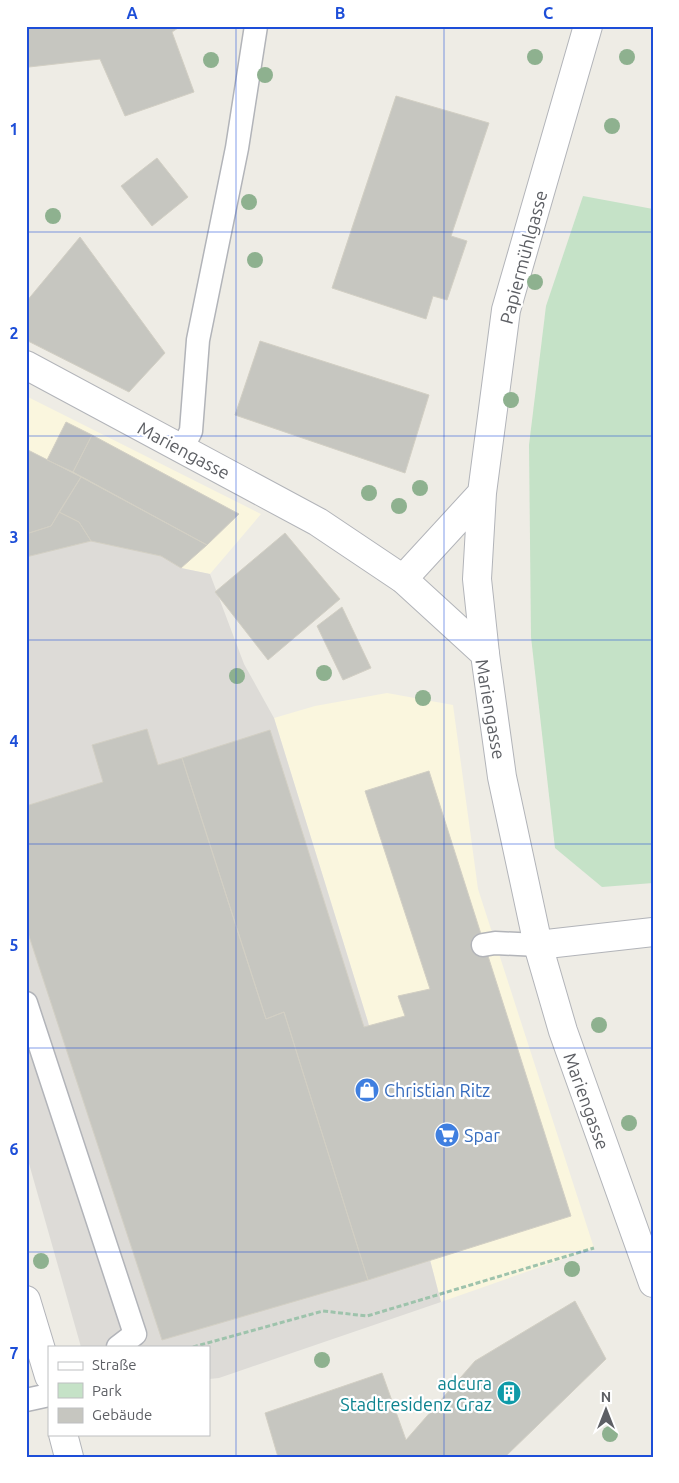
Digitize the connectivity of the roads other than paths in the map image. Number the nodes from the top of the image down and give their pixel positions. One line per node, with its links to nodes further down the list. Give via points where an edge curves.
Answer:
1 (256, 26): 4 (lane, via 237,148 198,340 191,431)
2 (588, 26): 5 (street, Papiermühlgasse, via 506,310)
3 (26, 365): 4 (street, Mariengasse)
4 (182, 449): 6 (street, Mariengasse, via 318,522)
5 (482, 493): 6 (street); 7 (street, Papiermühlgasse, via 477,579)
6 (403, 578): 7 (street, Mariengasse)
7 (485, 654): 10 (street, Mariengasse, via 502,777)
8 (653, 932): 10 (street)
9 (483, 945): 10 (lane)
10 (538, 945): 12 (street, Mariengasse, via 563,1031)
11 (26, 1003): 14 (lane, via 135,1334)
12 (653, 1283)
13 (26, 1300): 15 (street)
14 (119, 1346)
15 (48, 1373)
16 (48, 1395): 17 (lane)
17 (26, 1400)
18 (64, 1436): 19 (street)
19 (69, 1457)

